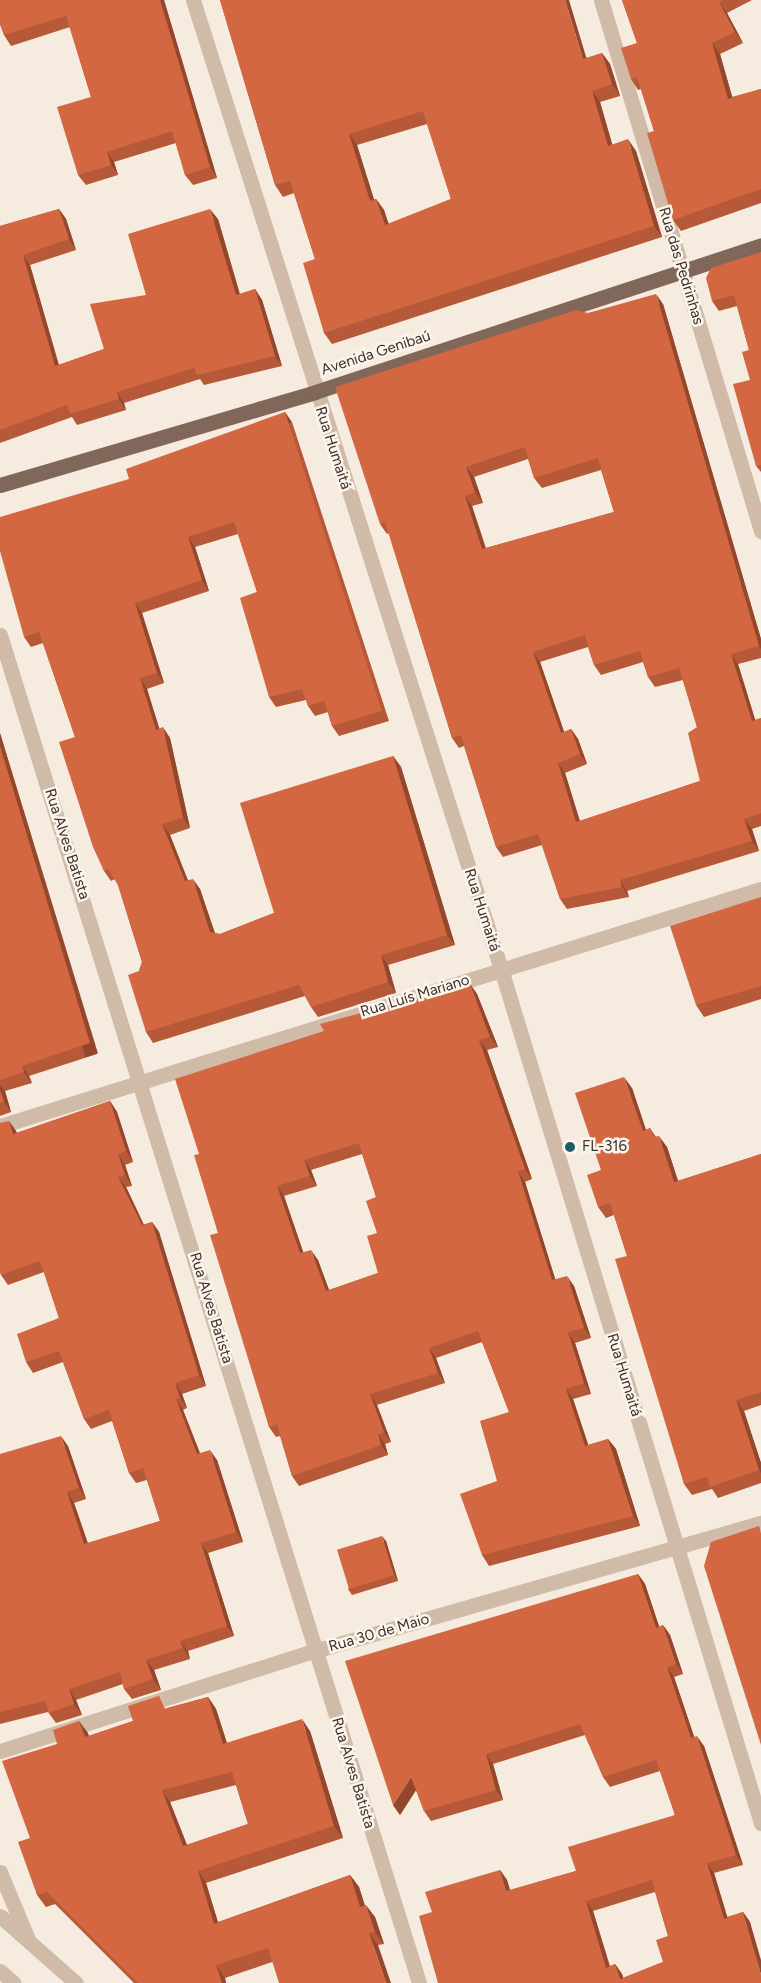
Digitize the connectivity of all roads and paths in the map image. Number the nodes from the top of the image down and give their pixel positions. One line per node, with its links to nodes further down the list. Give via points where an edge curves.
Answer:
1 (193, 0): 5 (street, Rua Humaitá)
2 (601, 0): 4 (street, Rua das Pedrinhas)
3 (761, 245): 4 (main road, Avenida Genibaú)
4 (683, 271): 5 (main road, Avenida Genibaú); 7 (street, Rua das Pedrinhas)
5 (315, 392): 6 (main road, Avenida Genibaú); 10 (street, Rua Humaitá)
6 (0, 485)
7 (761, 531)
8 (0, 635): 11 (street, Rua Alves Batista)
9 (761, 889): 10 (street, Rua Luís Mariano)
10 (501, 969): 11 (street, Rua Luís Mariano); 14 (street, Rua Humaitá)
11 (142, 1082): 12 (street, Rua Luís Mariano); 15 (street, Rua Alves Batista)
12 (0, 1126)
13 (761, 1523): 14 (street, Rua 30 de Maio)
14 (676, 1548): 15 (street, Rua 30 de Maio); 17 (street, Rua Humaitá)
15 (314, 1651): 16 (street, Rua 30 de Maio); 24 (street, Rua Alves Batista)
16 (0, 1751)
17 (761, 1823)
18 (0, 1872): 20 (street)
19 (0, 1916): 20 (street)
20 (30, 1942): 23 (street)
21 (0, 1971): 22 (street)
22 (14, 1983)
23 (75, 1983)
24 (418, 1983)

